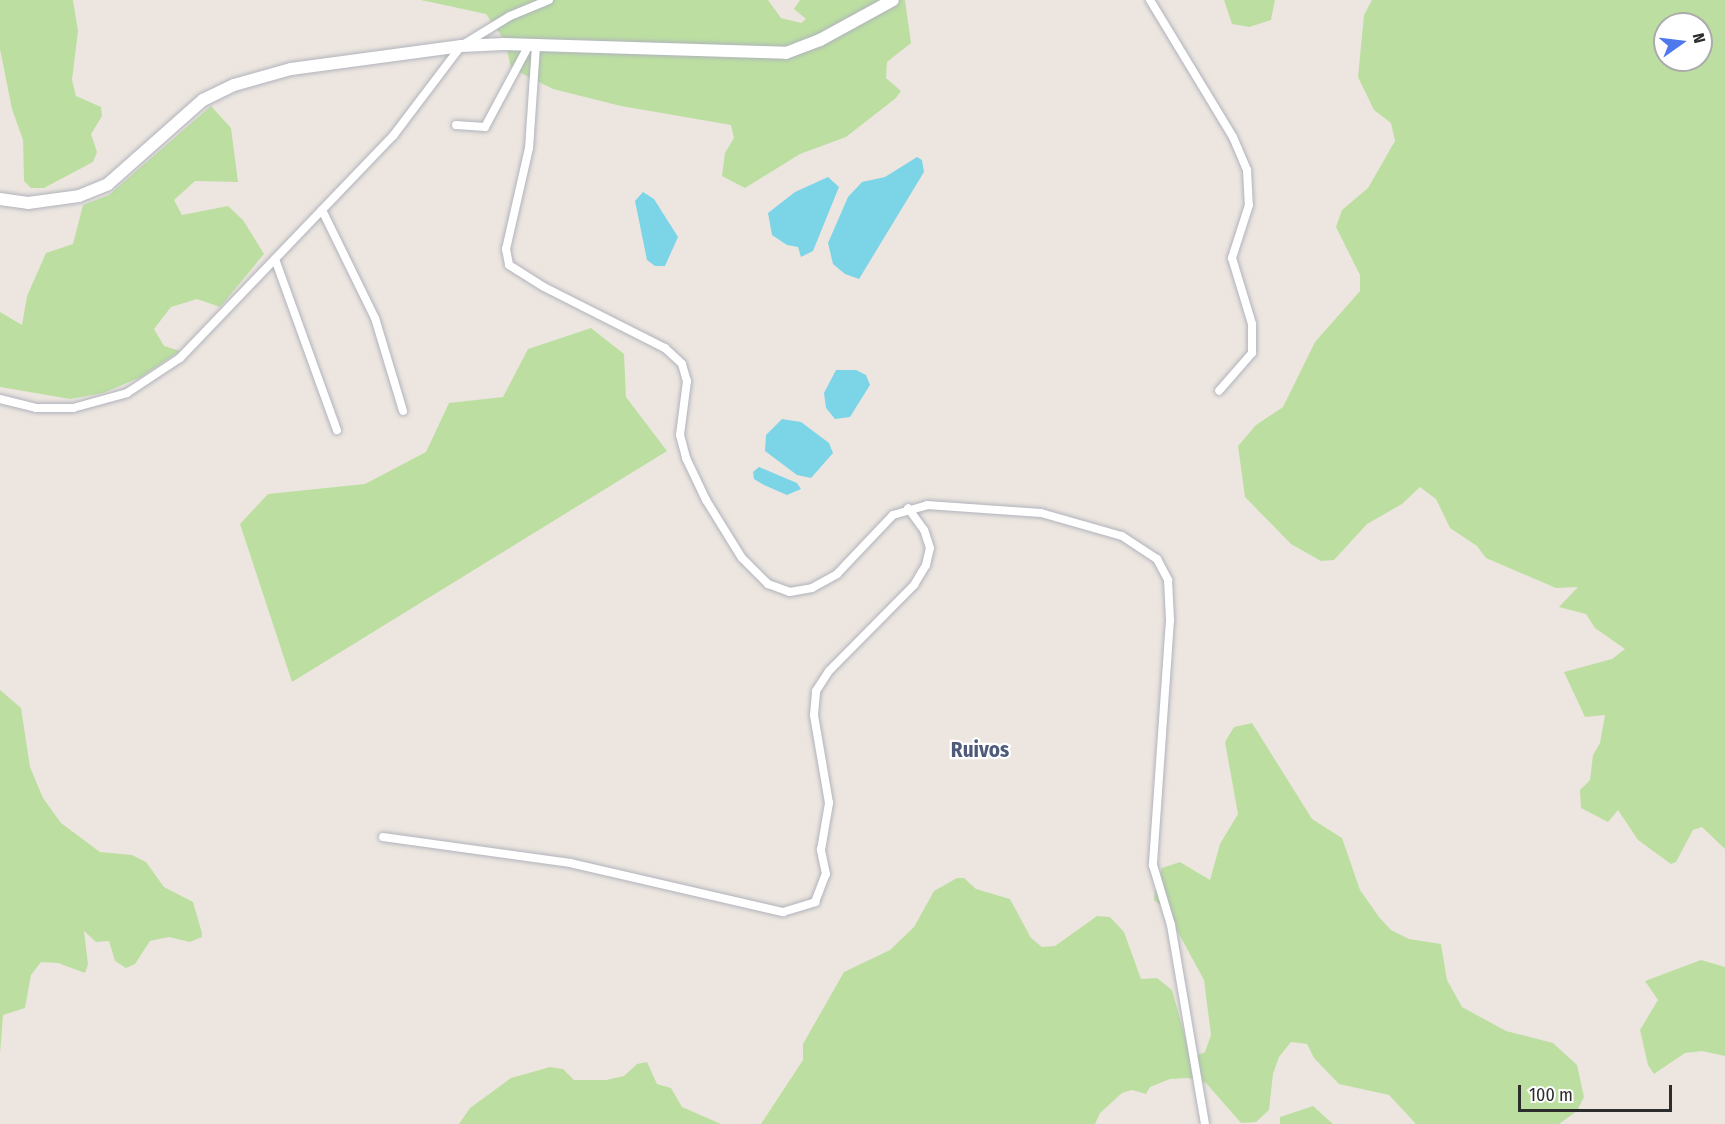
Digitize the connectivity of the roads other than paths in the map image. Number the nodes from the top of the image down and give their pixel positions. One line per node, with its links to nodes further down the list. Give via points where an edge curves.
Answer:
1 (549, 0): 4 (street, via 510,16)
2 (892, 0): 5 (street, via 820,40 786,53)
3 (1150, 0): 10 (street, via 1233,137 1247,171 1249,205 1232,258 1252,324 1252,353)
4 (461, 46): 5 (street); 7 (street, via 291,69 234,85 203,100 108,184 79,196 28,203); 8 (street, via 393,136)
5 (532, 46): 6 (street, via 485,127); 14 (street, via 529,148 506,249 509,265 544,287 666,348 682,364 687,381 681,435 686,458 706,500 742,558 768,584 790,592 812,588 837,574 878,528)
6 (456, 125)
7 (0, 199)
8 (322, 210): 9 (street); 12 (street, via 375,318)
9 (275, 259): 11 (street, via 180,358 127,393 73,408 36,408); 13 (street)
10 (1219, 391)
11 (0, 399)
12 (403, 411)
13 (337, 430)
14 (908, 508): 15 (street, via 924,530 930,548 926,565 914,585 829,671 816,691 814,715 829,803 821,850 826,874 815,902 783,912 570,863); 16 (street, via 927,505 1041,513 1122,536 1157,559 1168,580 1170,620 1153,865 1171,925)
15 (383, 837)
16 (1205, 1124)

